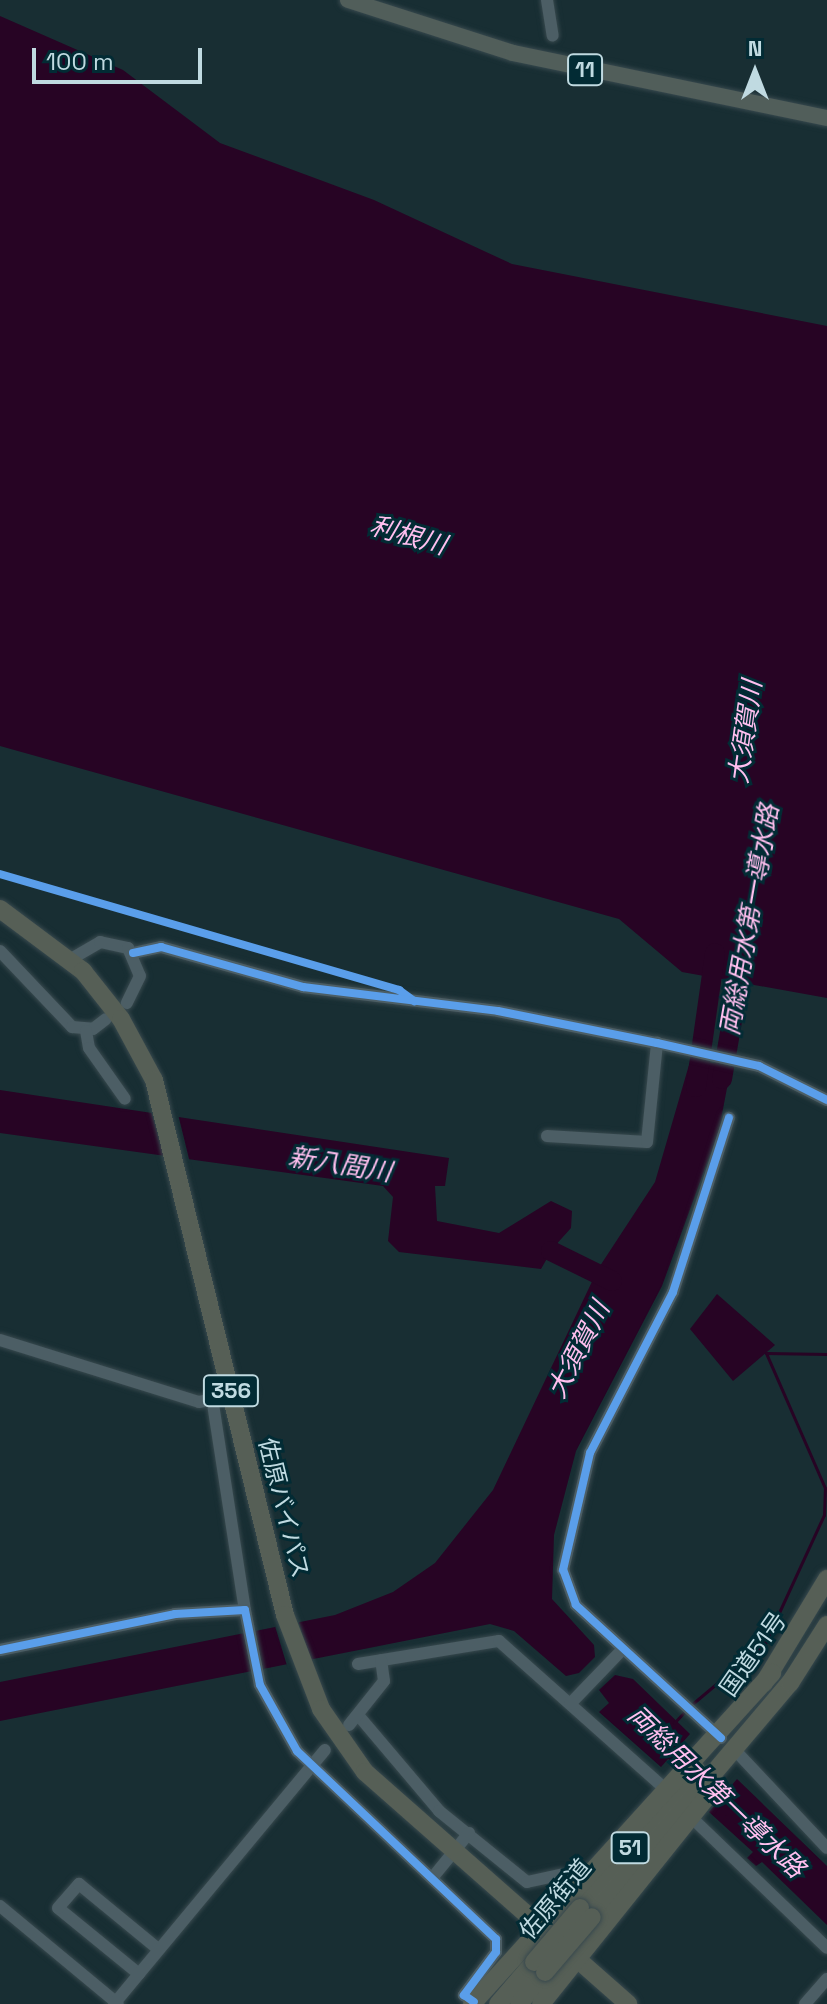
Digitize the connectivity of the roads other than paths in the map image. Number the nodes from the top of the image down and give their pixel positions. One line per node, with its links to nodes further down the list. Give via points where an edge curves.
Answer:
1 (348, 0): 4 (main road, 11, via 513,53)
2 (547, 0): 3 (street)
3 (553, 36)
4 (827, 118)
5 (0, 909): 8 (highway, 佐原バイパス / 356)
6 (0, 951): 11 (street, via 72,1027)
7 (133, 953): 8 (street, via 100,942); 9 (street, via 140,976); 12 (street, via 161,947 303,987 498,1011)
8 (71, 959): 18 (highway, 佐原バイパス / 356, via 137,1043 164,1108)
9 (127, 1003)
10 (106, 1019): 11 (street)
11 (86, 1031): 13 (street, via 89,1048)
12 (657, 1043): 14 (street, via 735,1060); 16 (street, via 647,1142)
13 (125, 1099)
14 (827, 1100)
15 (729, 1118): 24 (street, via 673,1292 596,1439 573,1504 563,1570 570,1596)
16 (547, 1136)
17 (0, 1340): 19 (street)
18 (241, 1395): 19 (street); 36 (highway, 佐原バイパス / 356, via 285,1615 303,1673 356,1762)
19 (213, 1404): 21 (street)
20 (827, 1579): 30 (highway, 国道51号)
21 (246, 1614): 23 (street, via 175,1614); 32 (street, via 260,1685)
22 (827, 1625): 30 (highway, 国道51号, via 764,1714)
23 (0, 1650)
24 (621, 1651): 27 (street); 30 (street)
25 (381, 1660): 26 (street); 27 (street, via 499,1641); 28 (street, via 384,1681)
26 (358, 1664)
27 (570, 1704): 33 (street)
28 (358, 1715): 29 (street); 34 (street, via 409,1781)
29 (349, 1725)
30 (723, 1747): 33 (highway); 33 (highway); 35 (street)
31 (325, 1750): 32 (street)
32 (311, 1767): 37 (street); 42 (street)
33 (682, 1797): 38 (highway); 41 (street); 43 (highway); 44 (highway, 佐原街道 / 51, bridge)
34 (469, 1833): 36 (street); 38 (street, via 527,1882 561,1875)
35 (827, 1848)
36 (454, 1851): 37 (street); 40 (highway, 佐原バイパス / 356)
37 (433, 1877): 47 (street, via 496,1939 496,1952)
38 (575, 1886): 40 (highway)
39 (0, 1906): 48 (street)
40 (541, 1926): 43 (highway, 佐原バイパス / 356); 47 (highway)
41 (827, 1948)
42 (158, 1949): 45 (street); 45 (street, via 79,1884 58,1908)
43 (577, 1960): 51 (highway); 52 (highway, 佐原バイパス / 356)
44 (540, 1967): 49 (highway, 佐原街道 / 51); 50 (highway, 佐原街道 / 51)
45 (139, 1974): 48 (street)
46 (827, 1979): 53 (street)
47 (467, 2001)
48 (115, 2003)
49 (498, 2004)
50 (519, 2004)
51 (541, 2004)
52 (628, 2004)
53 (805, 2004)

